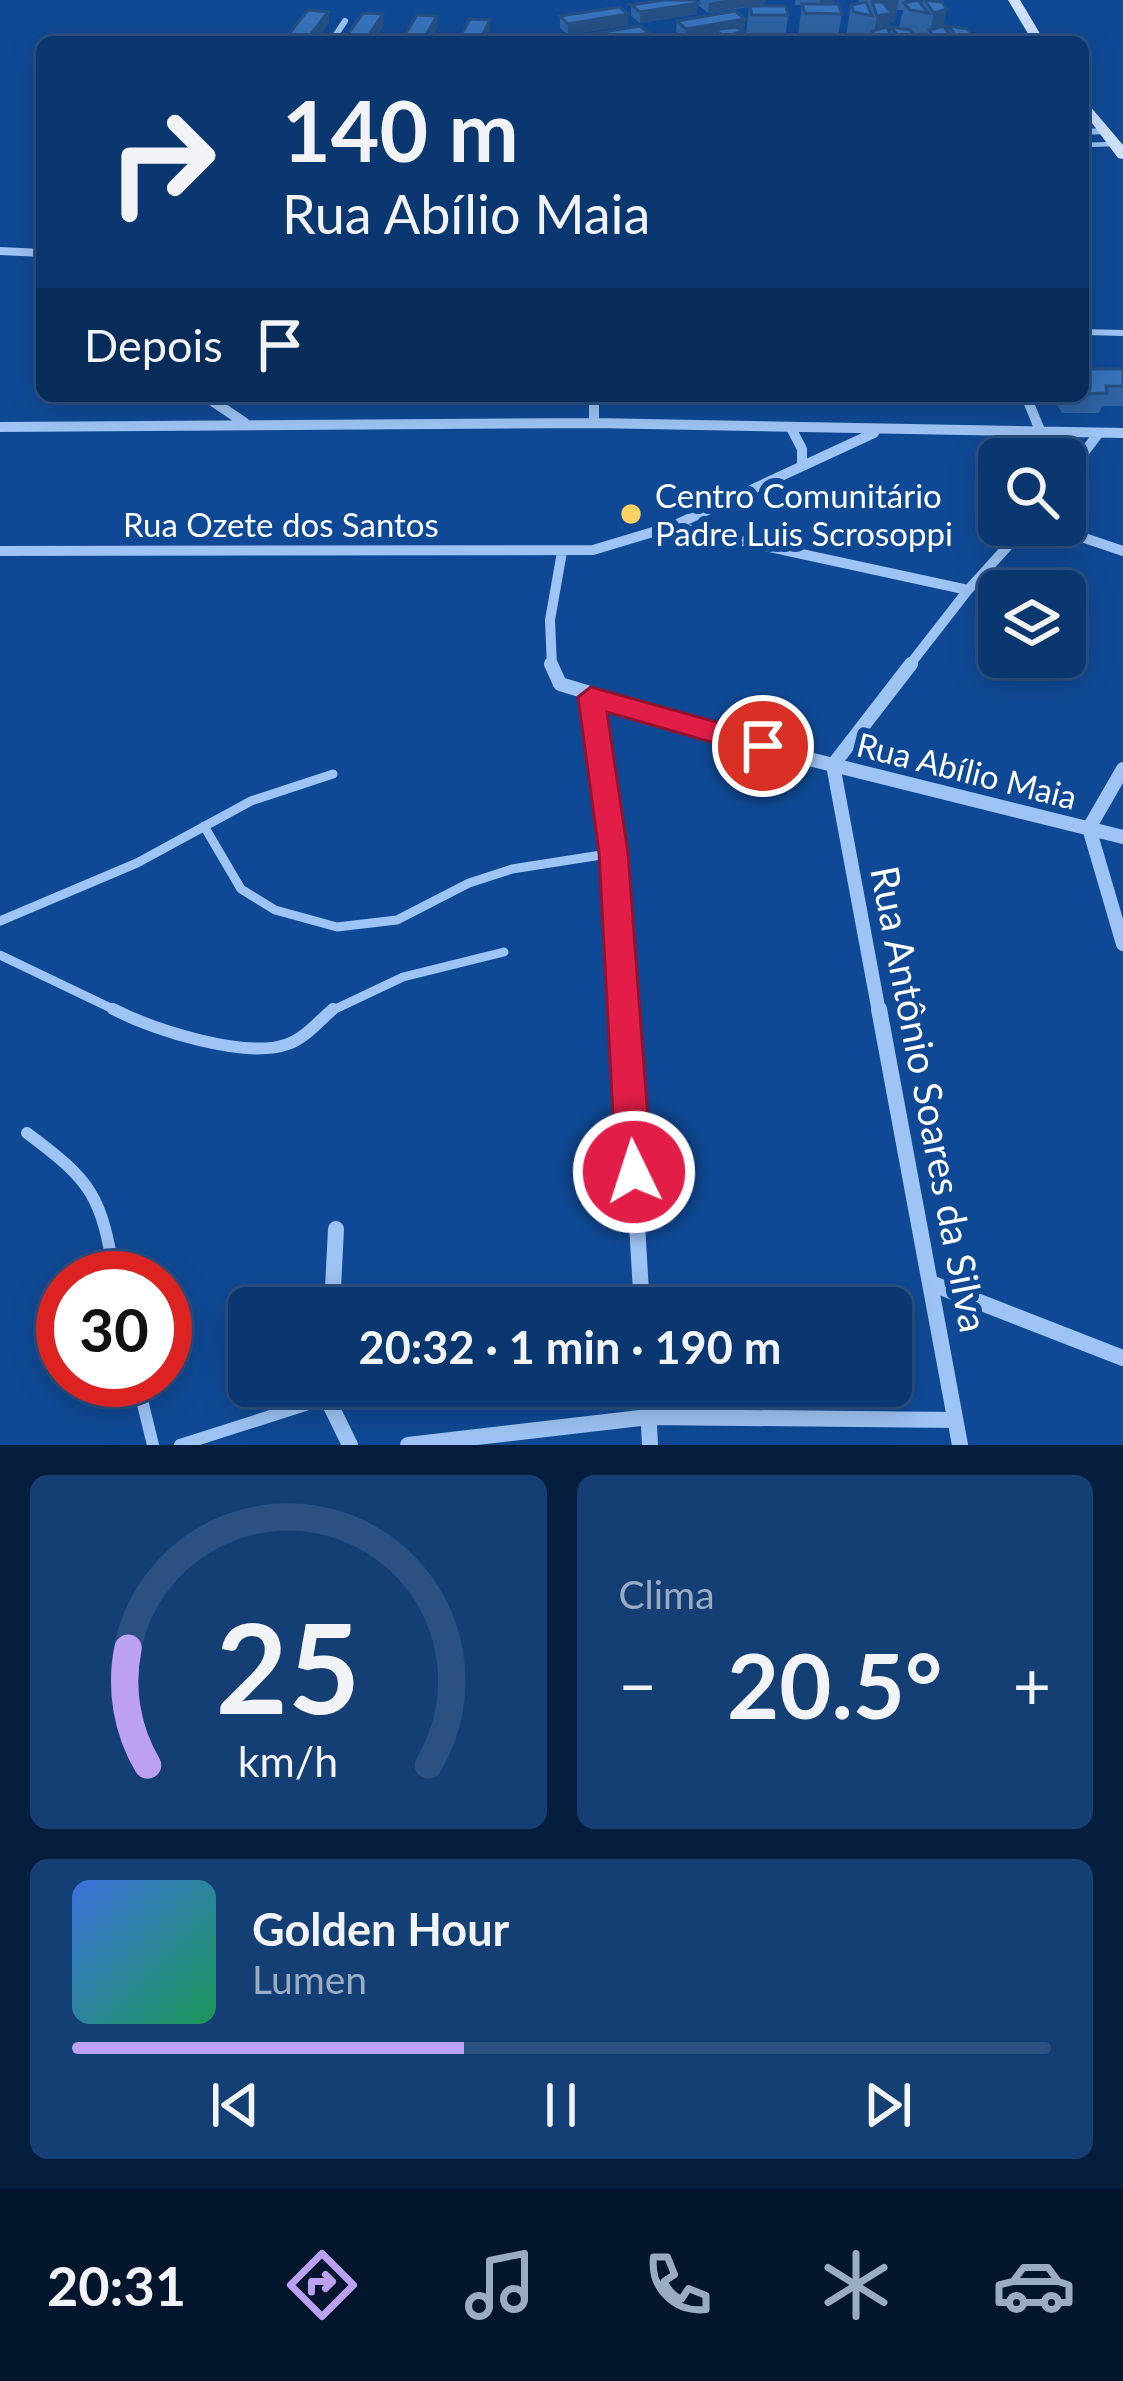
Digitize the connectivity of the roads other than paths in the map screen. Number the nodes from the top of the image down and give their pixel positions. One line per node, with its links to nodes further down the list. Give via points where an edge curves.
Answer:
1 (1015, 0): 4 (main road)
2 (345, 22): 3 (street)
3 (335, 36)
4 (1036, 36)
5 (1089, 110): 6 (main road)
6 (1115, 144)
7 (0, 250): 8 (street)
8 (36, 253)
9 (1089, 332): 10 (lane)
10 (1123, 333)
11 (214, 402): 15 (street)
12 (593, 402): 14 (street)
13 (1028, 402): 19 (street)
14 (594, 423): 15 (street); 17 (street)
15 (246, 424): 16 (street)
16 (0, 427)
17 (790, 428): 18 (street); 24 (street)
18 (880, 430): 19 (street); 24 (street, Rua Ozete dos Santos)
19 (1041, 433): 20 (street); 22 (street)
20 (1098, 434): 21 (street); 23 (street)
21 (1123, 434)
22 (1045, 438)
23 (1086, 450)
24 (802, 465): 25 (street, Rua Ozete dos Santos)
25 (673, 526): 30 (street, Rua Ozete dos Santos); 31 (street)
26 (1086, 538): 28 (street)
27 (1008, 546): 31 (street)
28 (1123, 550)
29 (0, 551): 30 (street, Rua Ozete dos Santos)
30 (562, 552): 32 (street, via 548,668 560,684)
31 (968, 590): 33 (street)
32 (591, 697): 33 (street, Rua Abílio Maia); 39 (street)
33 (833, 765): 37 (street, Rua Abílio Maia); 47 (street, Rua Antônio Soares da Silva)
34 (1123, 769): 37 (street)
35 (333, 774): 36 (lane)
36 (204, 826): 39 (lane, via 238,887 256,899 308,922 358,928 395,921 532,862); 40 (lane)
37 (1089, 828): 38 (street, Rua Abílio Maia); 41 (street)
38 (1123, 837)
39 (614, 853): 49 (street)
40 (0, 921)
41 (1123, 944)
42 (504, 952): 43 (lane, via 376,985 287,1045 175,1037)
43 (0, 955)
44 (27, 1133): 46 (lane, via 100,1197)
45 (336, 1229): 48 (street)
46 (110, 1251)
47 (933, 1284): 50 (street); 56 (street, Rua Antônio Soares da Silva)
48 (333, 1287)
49 (641, 1287)
50 (1123, 1358)
51 (144, 1407): 57 (lane)
52 (286, 1407): 58 (lane)
53 (334, 1407): 59 (street)
54 (648, 1407): 55 (street)
55 (649, 1417): 56 (street); 60 (street); 61 (street)
56 (955, 1420): 62 (street, Rua Antônio Soares da Silva)
57 (153, 1445)
58 (180, 1445)
59 (350, 1445)
60 (408, 1445)
61 (650, 1445)
62 (960, 1445)

